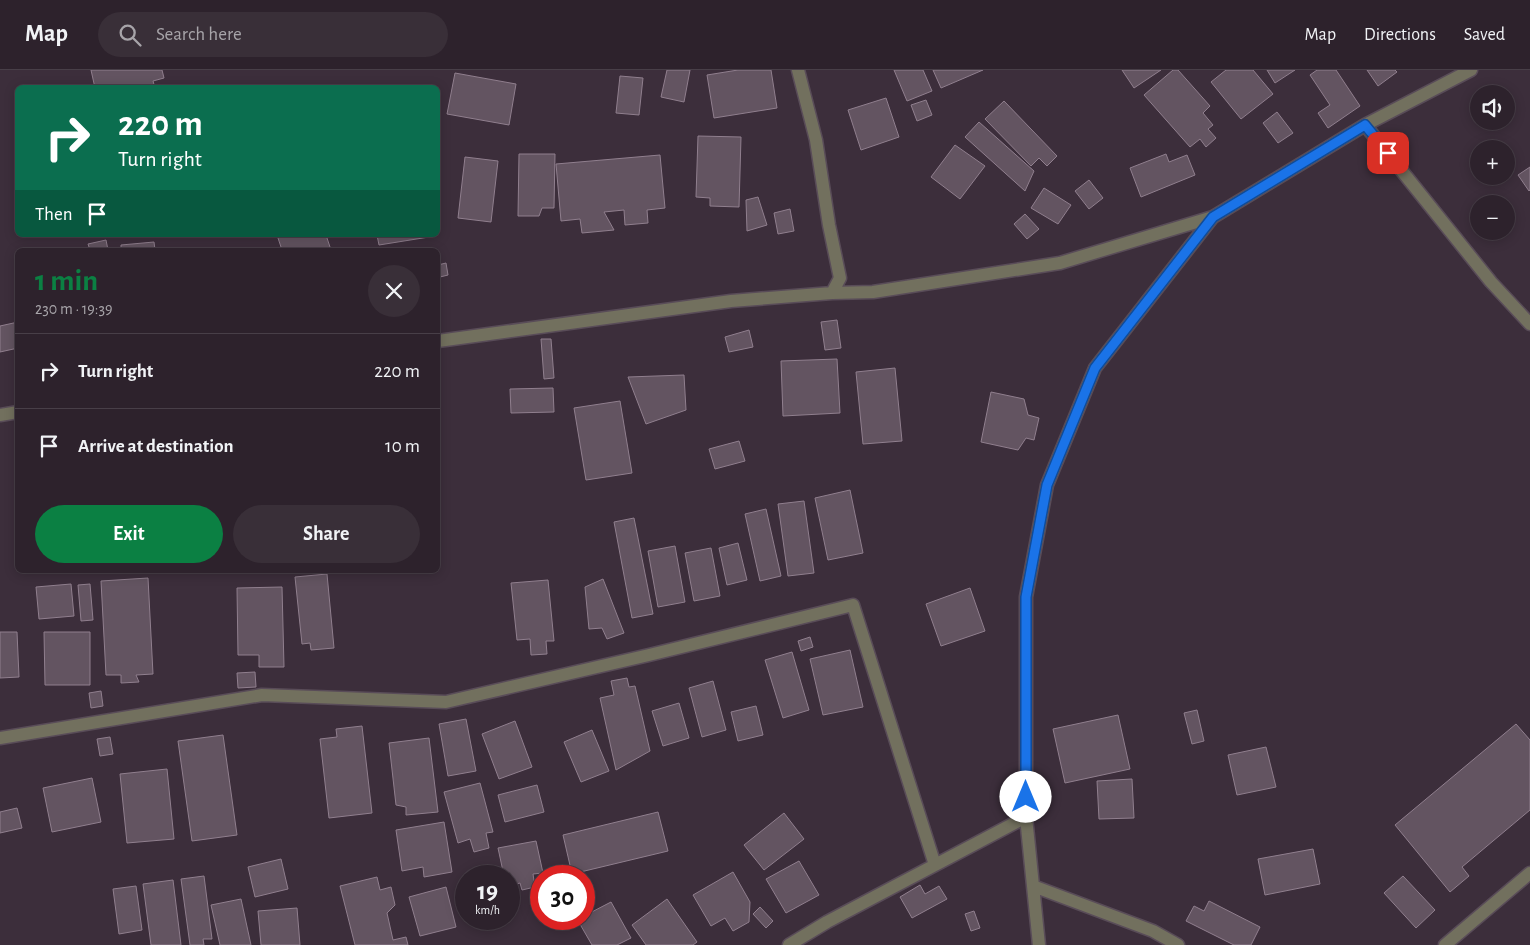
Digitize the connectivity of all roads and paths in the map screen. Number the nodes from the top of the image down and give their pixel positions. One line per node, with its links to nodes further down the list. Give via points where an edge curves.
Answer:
1 (798, 70): 5 (street, via 816,140 840,278)
2 (1470, 70): 3 (street)
3 (1365, 125): 4 (street); 6 (street, via 1491,282)
4 (1213, 217): 5 (street, via 1060,263 873,292); 11 (street, via 1095,368 1047,485 1026,597)
5 (832, 293): 7 (street, via 731,301)
6 (1530, 324)
7 (440, 341)
8 (15, 412): 9 (street)
9 (0, 415)
10 (0, 738): 12 (street, via 262,695 446,702 853,605)
11 (1026, 816): 12 (street); 14 (street)
12 (935, 865): 15 (street)
13 (1530, 873): 18 (street)
14 (1033, 886): 16 (street); 17 (street, via 1153,931)
15 (789, 945)
16 (1039, 945)
17 (1178, 945)
18 (1445, 945)

